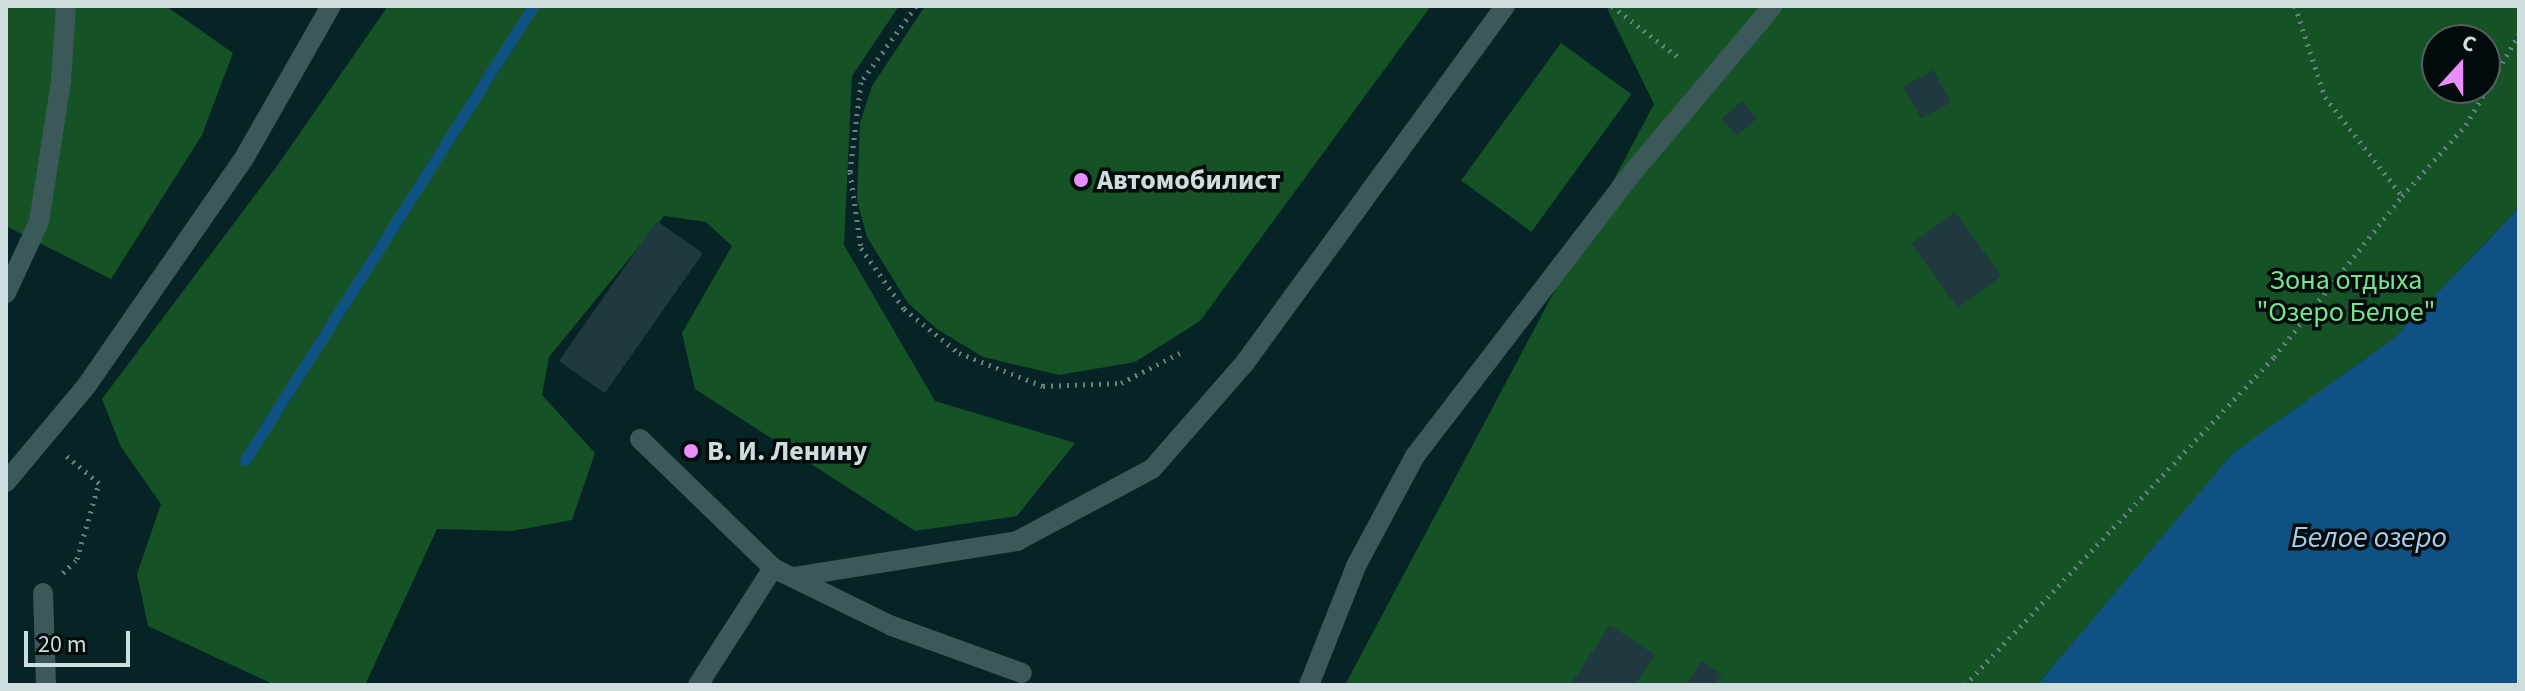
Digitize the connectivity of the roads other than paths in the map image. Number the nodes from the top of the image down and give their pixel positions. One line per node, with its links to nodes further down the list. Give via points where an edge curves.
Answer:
1 (66, 6): 5 (lane, via 61,81 39,222)
2 (331, 6): 7 (lane, via 243,160 87,385)
3 (1505, 6): 9 (lane, via 1244,364 1152,469 1017,541)
4 (1773, 6): 14 (lane, via 1633,172 1415,456 1356,566)
5 (6, 293)
6 (640, 439): 8 (lane)
7 (6, 482)
8 (773, 568): 9 (lane); 13 (lane)
9 (793, 577): 11 (lane, via 892,626)
10 (43, 593): 12 (lane)
11 (1022, 673)
12 (46, 685)
13 (698, 685)
14 (1309, 685)

